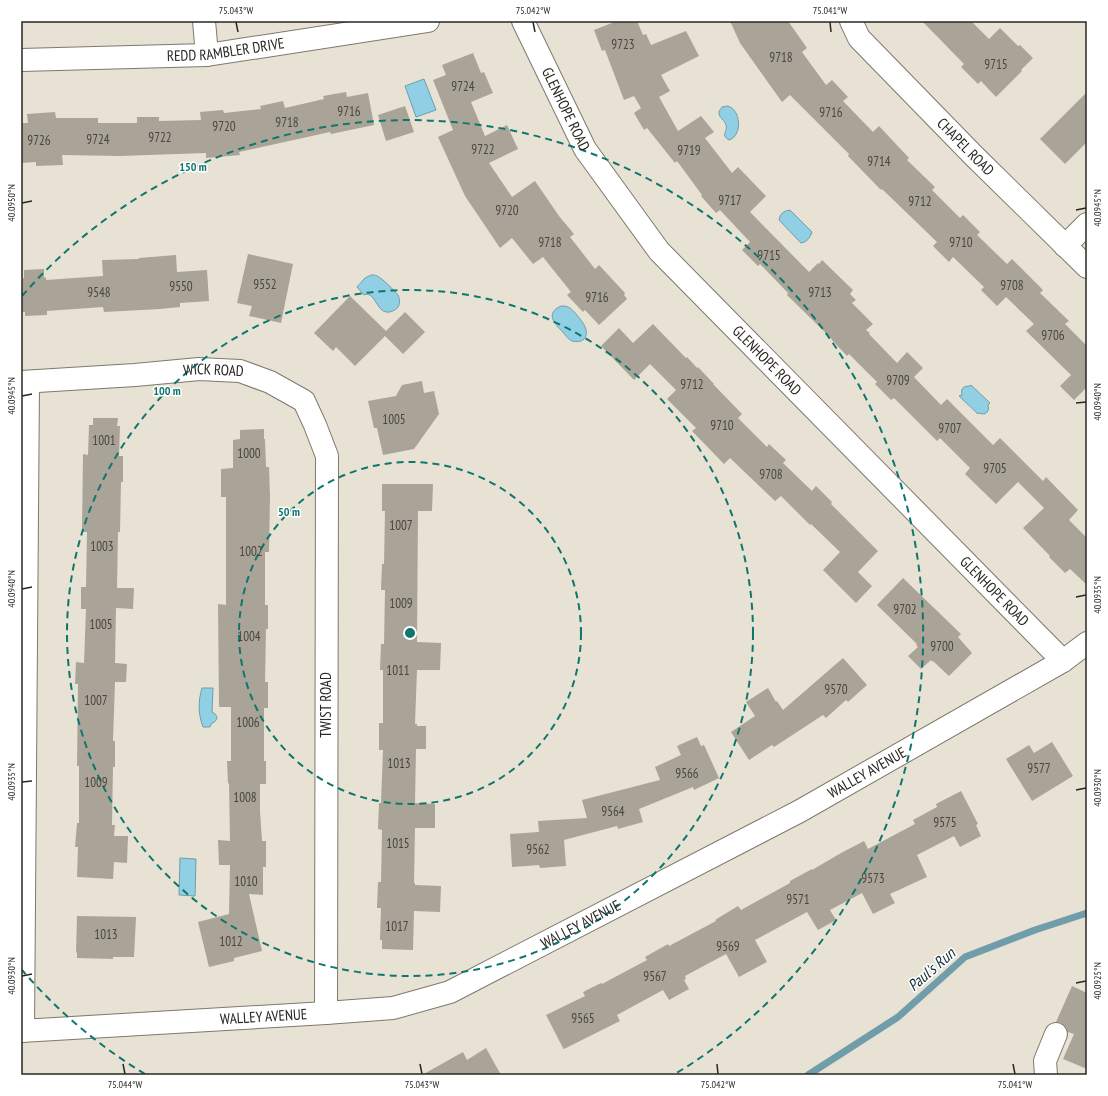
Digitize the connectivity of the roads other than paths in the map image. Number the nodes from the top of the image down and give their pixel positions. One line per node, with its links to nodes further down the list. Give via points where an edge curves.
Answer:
1 (204, 21): 5 (street)
2 (428, 21): 5 (street, REDD RAMBLER DRIVE)
3 (523, 21): 13 (street, GLENHOPE ROAD, via 585,149 660,252)
4 (851, 21): 8 (street, CHAPEL ROAD, via 859,38)
5 (207, 55): 6 (street, REDD RAMBLER DRIVE)
6 (21, 60)
7 (1087, 224): 8 (street)
8 (1066, 246): 9 (street, CHAPEL ROAD)
9 (1087, 268)
10 (25, 382): 11 (street, WICK ROAD, via 199,369 240,371 270,382); 15 (street)
11 (304, 401): 14 (street, TWIST ROAD, via 327,456)
12 (1087, 644): 13 (street, WALLEY AVENUE)
13 (1063, 662): 14 (street, WALLEY AVENUE, via 800,811 450,992 393,1008)
14 (326, 1013): 15 (street, WALLEY AVENUE)
15 (22, 1031)
16 (1056, 1034): 17 (street, via 1045,1061)
17 (1046, 1075)

